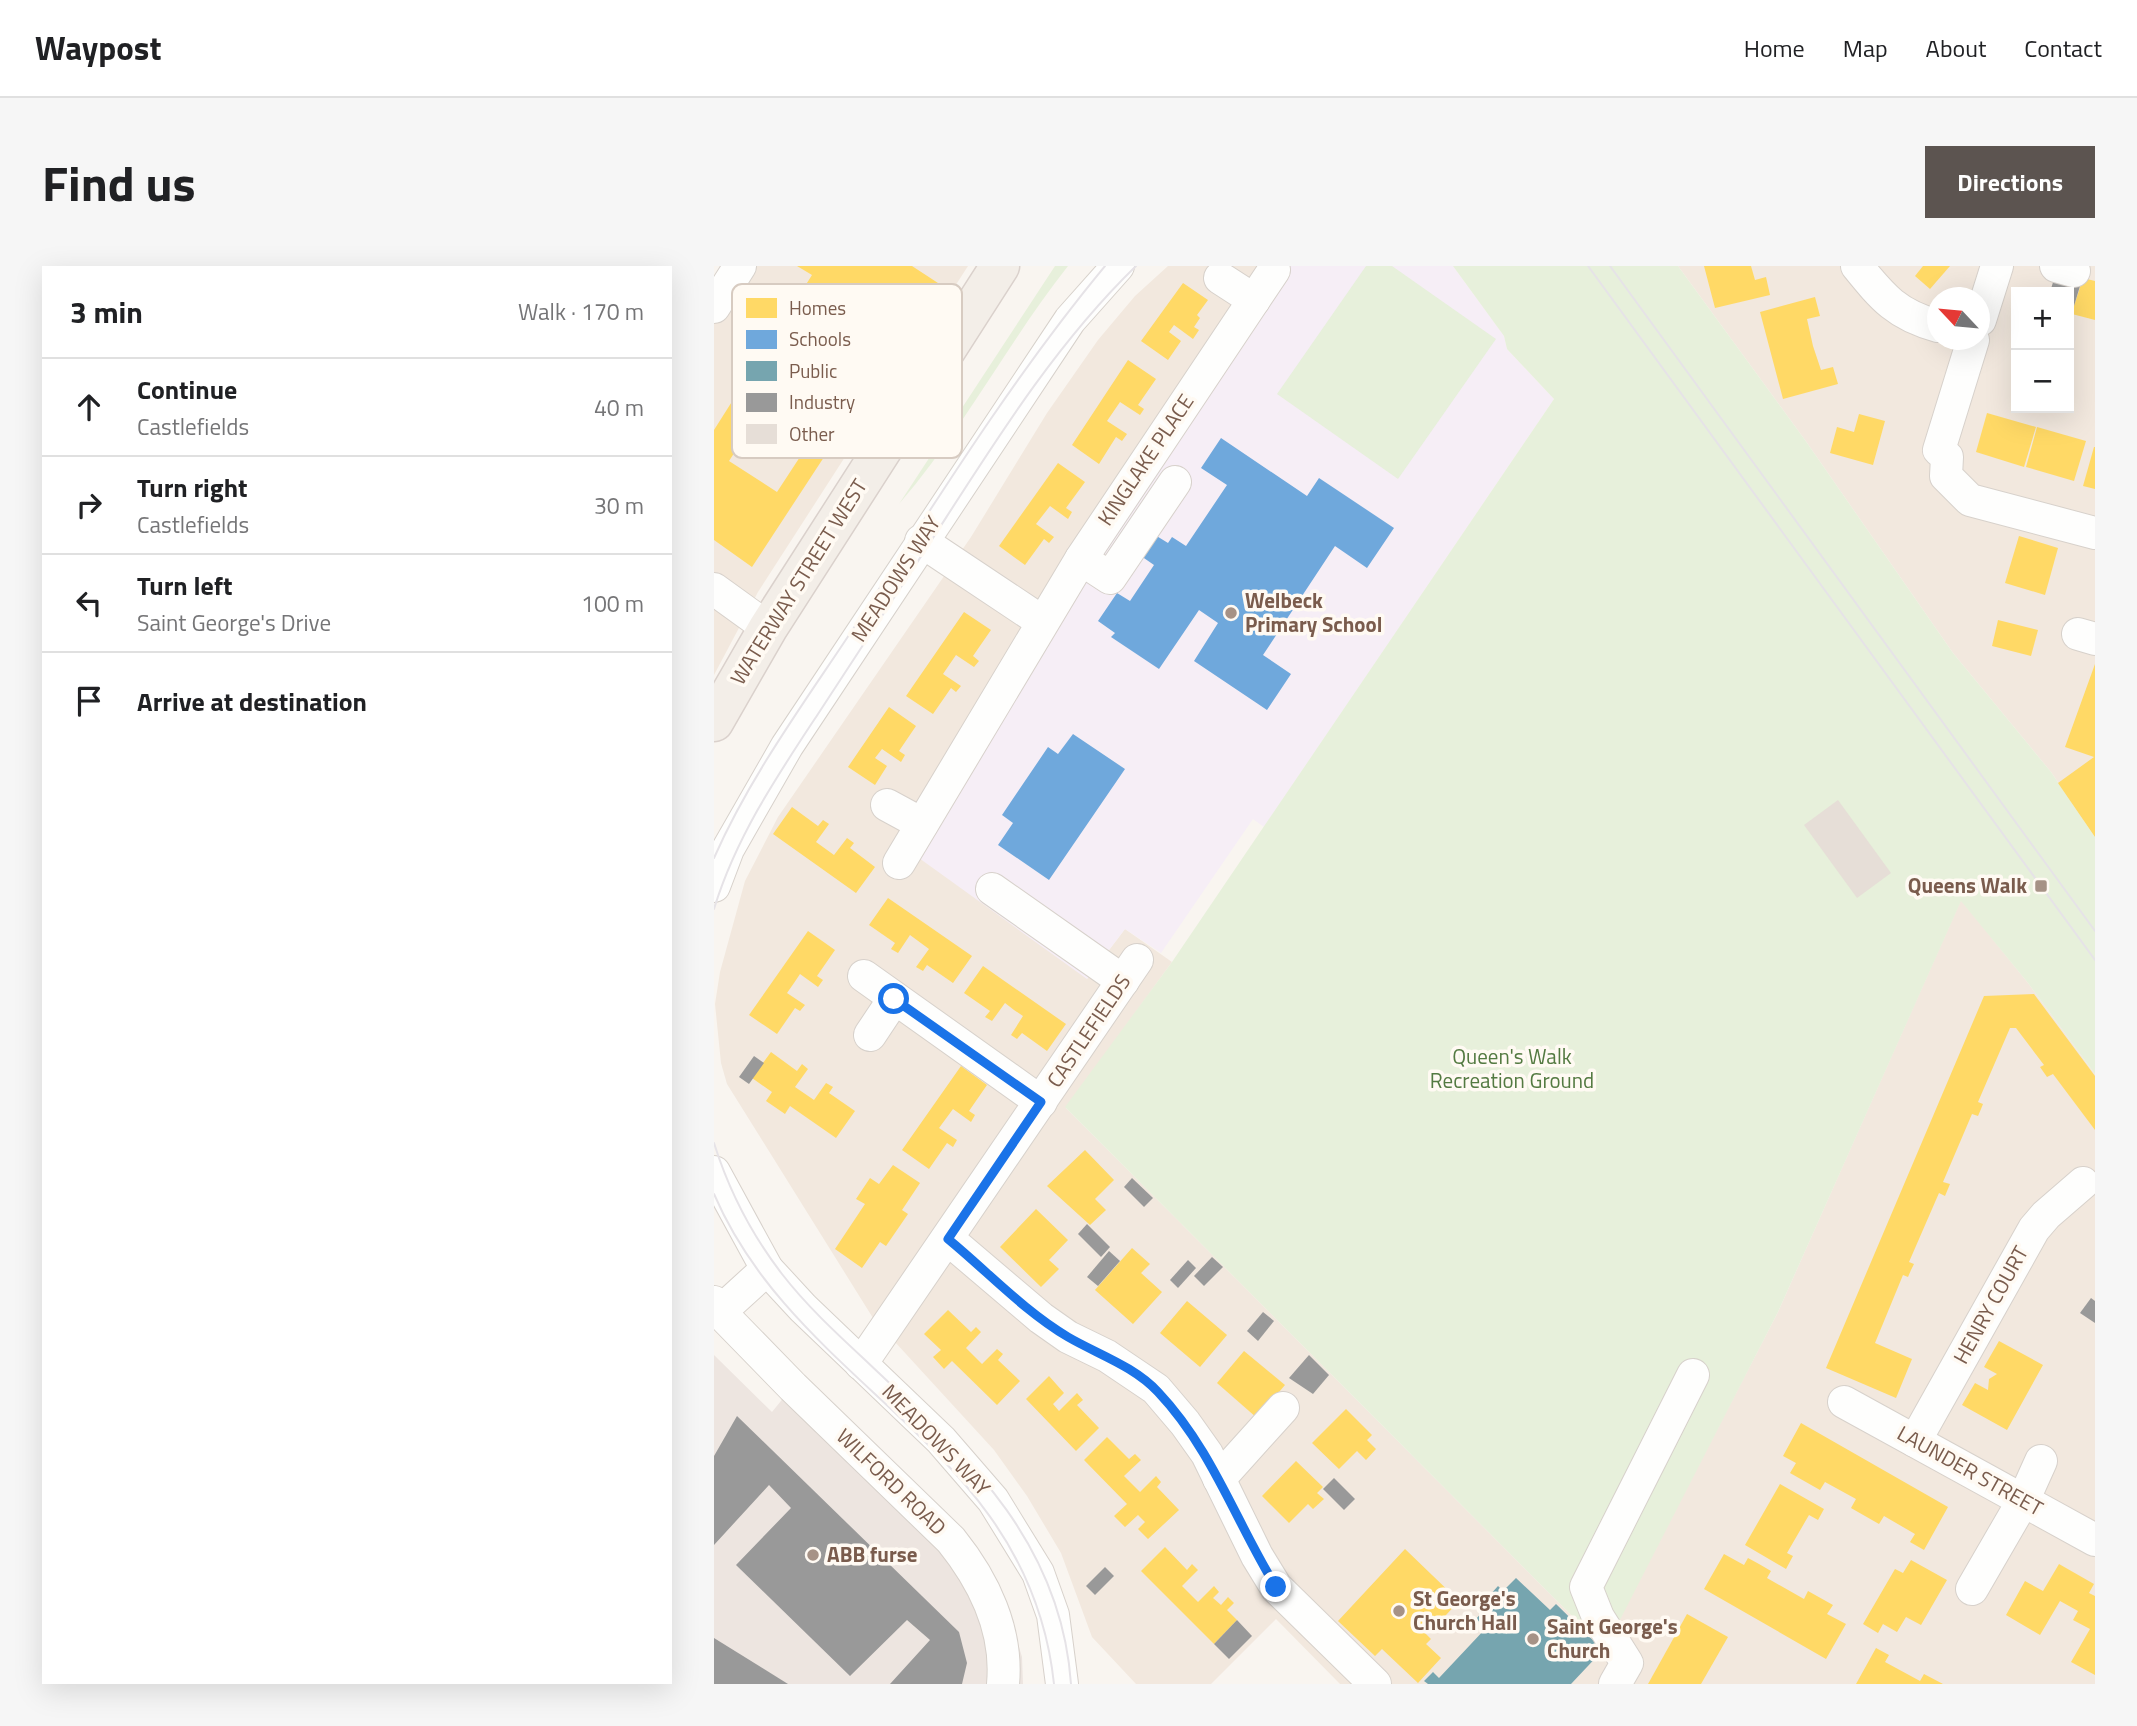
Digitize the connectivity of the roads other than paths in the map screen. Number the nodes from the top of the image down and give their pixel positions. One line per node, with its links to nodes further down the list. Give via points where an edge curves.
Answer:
1 (1000, 266): 11 (main road, WATERWAY STREET WEST)
2 (1129, 266): 6 (street, MEADOWS WAY)
3 (1857, 266): 10 (street, via 1888,303)
4 (1997, 266): 8 (street)
5 (1274, 270): 9 (street, KINGLAKE PLACE)
6 (1109, 276): 16 (street, MEADOWS WAY, via 1070,320)
7 (1220, 278): 9 (street)
8 (1990, 287)
9 (1254, 300): 17 (street, KINGLAKE PLACE)
10 (1927, 323)
11 (962, 325)
12 (1970, 350): 15 (street, via 1939,450 1947,457 1946,476 1969,500)
13 (877, 458): 20 (main road, WATERWAY STREET WEST)
14 (1175, 482): 17 (street, via 1110,579)
15 (2095, 533)
16 (921, 541): 19 (street); 25 (street, MEADOWS WAY, via 755,797 727,849)
17 (1080, 559): 19 (street, KINGLAKE PLACE)
18 (714, 589): 20 (street)
19 (1041, 621): 23 (street, KINGLAKE PLACE)
20 (768, 628): 21 (main road, WATERWAY STREET WEST)
21 (714, 722)
22 (887, 805): 23 (street)
23 (922, 824): 24 (street, KINGLAKE PLACE)
24 (899, 863)
25 (714, 886)
26 (992, 889): 30 (street, CASTLEFIELDS, via 1130,970)
27 (864, 976): 28 (street, CASTLEFIELDS)
28 (894, 999): 29 (street); 30 (street, CASTLEFIELDS)
29 (870, 1035)
30 (1041, 1102): 33 (street, CASTLEFIELDS)
31 (714, 1172): 34 (street, MEADOWS WAY)
32 (2083, 1183): 40 (street, HENRY COURT, via 2034,1229)
33 (948, 1239): 36 (street, CASTLEFIELDS); 42 (street, via 1041,1318 1156,1389 1185,1423)
34 (767, 1269): 35 (street); 36 (street, MEADOWS WAY)
35 (716, 1306): 47 (street, WILFORD ROAD, via 951,1540 972,1567 1001,1639)
36 (861, 1364): 48 (street, MEADOWS WAY, via 941,1440 993,1500 1038,1573 1054,1615)
37 (1693, 1375): 46 (street, via 1586,1587)
38 (1844, 1402): 40 (street, LAUNDER STREET)
39 (1283, 1408): 42 (street)
40 (1915, 1441): 43 (street, LAUNDER STREET)
41 (2041, 1461): 43 (street)
42 (1219, 1479): 49 (street, via 1276,1587)
43 (2023, 1500): 44 (street, LAUNDER STREET); 45 (street)
44 (2095, 1540)
45 (1972, 1589)
46 (1621, 1674)
47 (1003, 1684)
48 (1062, 1684)
49 (1375, 1684)

